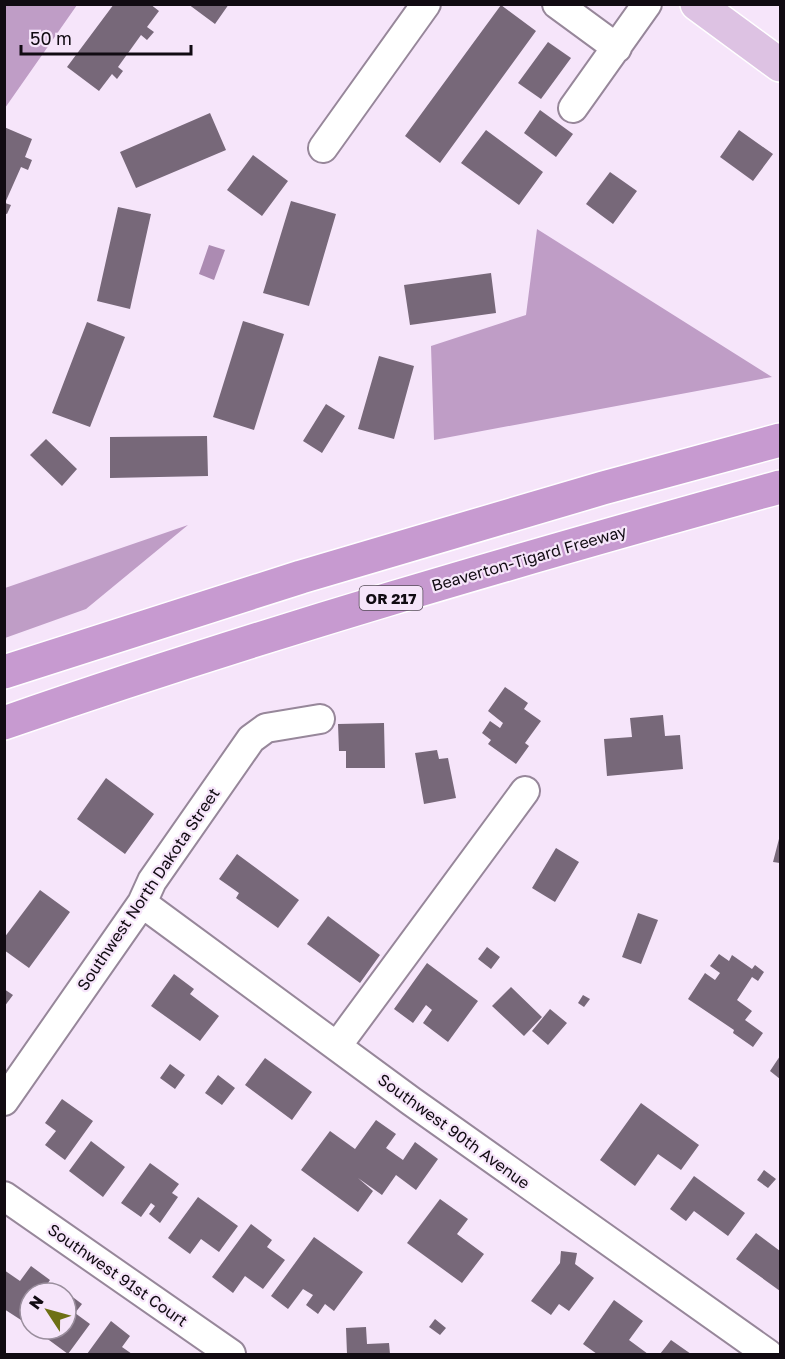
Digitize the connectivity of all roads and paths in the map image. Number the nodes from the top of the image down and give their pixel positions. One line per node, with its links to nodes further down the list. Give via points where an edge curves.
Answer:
1 (426, 4): 8 (street)
2 (557, 4): 5 (street)
3 (647, 4): 5 (street)
4 (697, 4): 6 (main road)
5 (616, 48): 7 (street)
6 (780, 65)
7 (573, 108)
8 (323, 148)
9 (780, 440): 11 (highway, via 301,577)
10 (780, 487): 13 (highway, Beaverton-Tigard Freeway / OR 217, via 514,560 138,676)
11 (4, 672)
12 (320, 719): 15 (street, Southwest North Dakota Street, via 266,728 251,739 152,881)
13 (4, 723)
14 (525, 790): 16 (street)
15 (142, 903): 16 (street, Southwest 90th Avenue); 17 (street, Southwest North Dakota Street)
16 (337, 1046): 20 (street, Southwest 90th Avenue)
17 (4, 1101)
18 (4, 1196): 19 (street, Southwest 91st Court)
19 (231, 1354)
20 (768, 1354)

